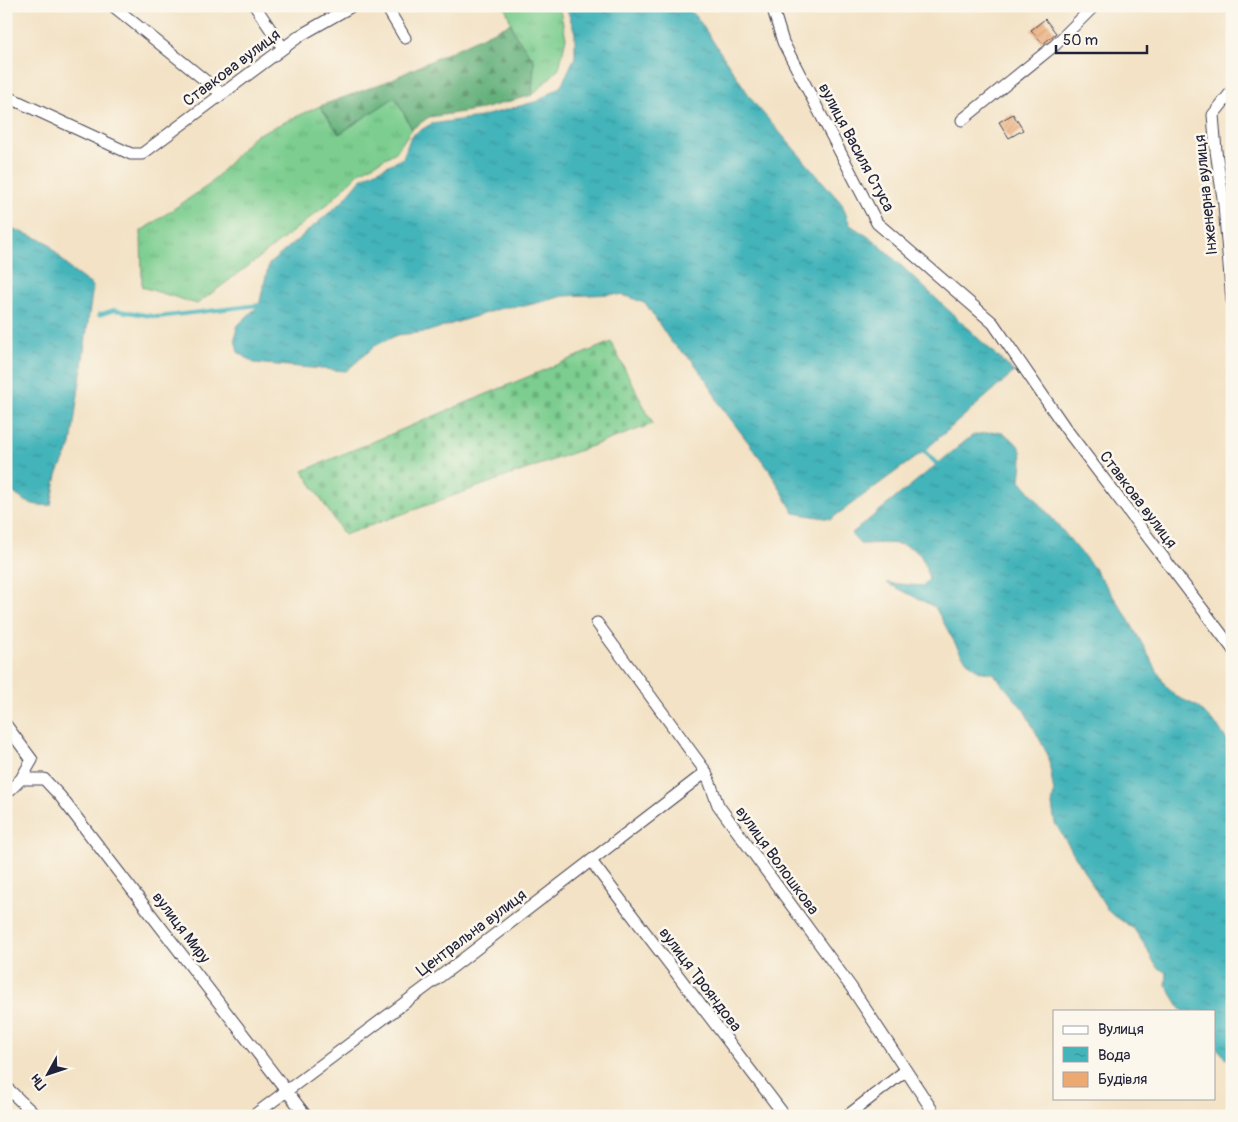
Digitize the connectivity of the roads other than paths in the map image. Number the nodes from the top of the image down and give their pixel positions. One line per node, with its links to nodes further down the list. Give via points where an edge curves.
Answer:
1 (113, 6): 10 (street)
2 (255, 6): 8 (street)
3 (352, 6): 8 (street, Ставкова вулиця)
4 (386, 6): 7 (street)
5 (1094, 6): 12 (street, via 1055,45)
6 (775, 8): 14 (street, вулиця Василя Стуса, via 783,42 877,223 993,323)
7 (405, 38)
8 (283, 48): 10 (street, Ставкова вулиця)
9 (1232, 92): 13 (street, Інженерна вулиця, via 1213,115)
10 (222, 94): 11 (street, Ставкова вулиця, via 142,154 131,154)
11 (6, 96)
12 (962, 120)
13 (1232, 301)
14 (1024, 369): 16 (street, Ставкова вулиця)
15 (596, 623): 18 (street, вулиця Волошкова)
16 (1232, 648)
17 (6, 725): 19 (street, via 32,760)
18 (706, 772): 21 (street, Центральна вулиця); 22 (street, вулиця Волошкова, via 718,804 851,988)
19 (22, 779): 20 (street); 24 (street, вулиця Миру, via 44,779 60,796)
20 (6, 794)
21 (591, 862): 24 (street, Центральна вулиця); 28 (street, вулиця Трояндова)
22 (905, 1071): 29 (street); 30 (street, вулиця Волошкова)
23 (6, 1087): 25 (street)
24 (288, 1091): 26 (street, Центральна вулиця); 27 (street, вулиця Миру)
25 (36, 1116)
26 (253, 1116)
27 (306, 1116)
28 (785, 1116)
29 (847, 1116)
30 (936, 1116)

